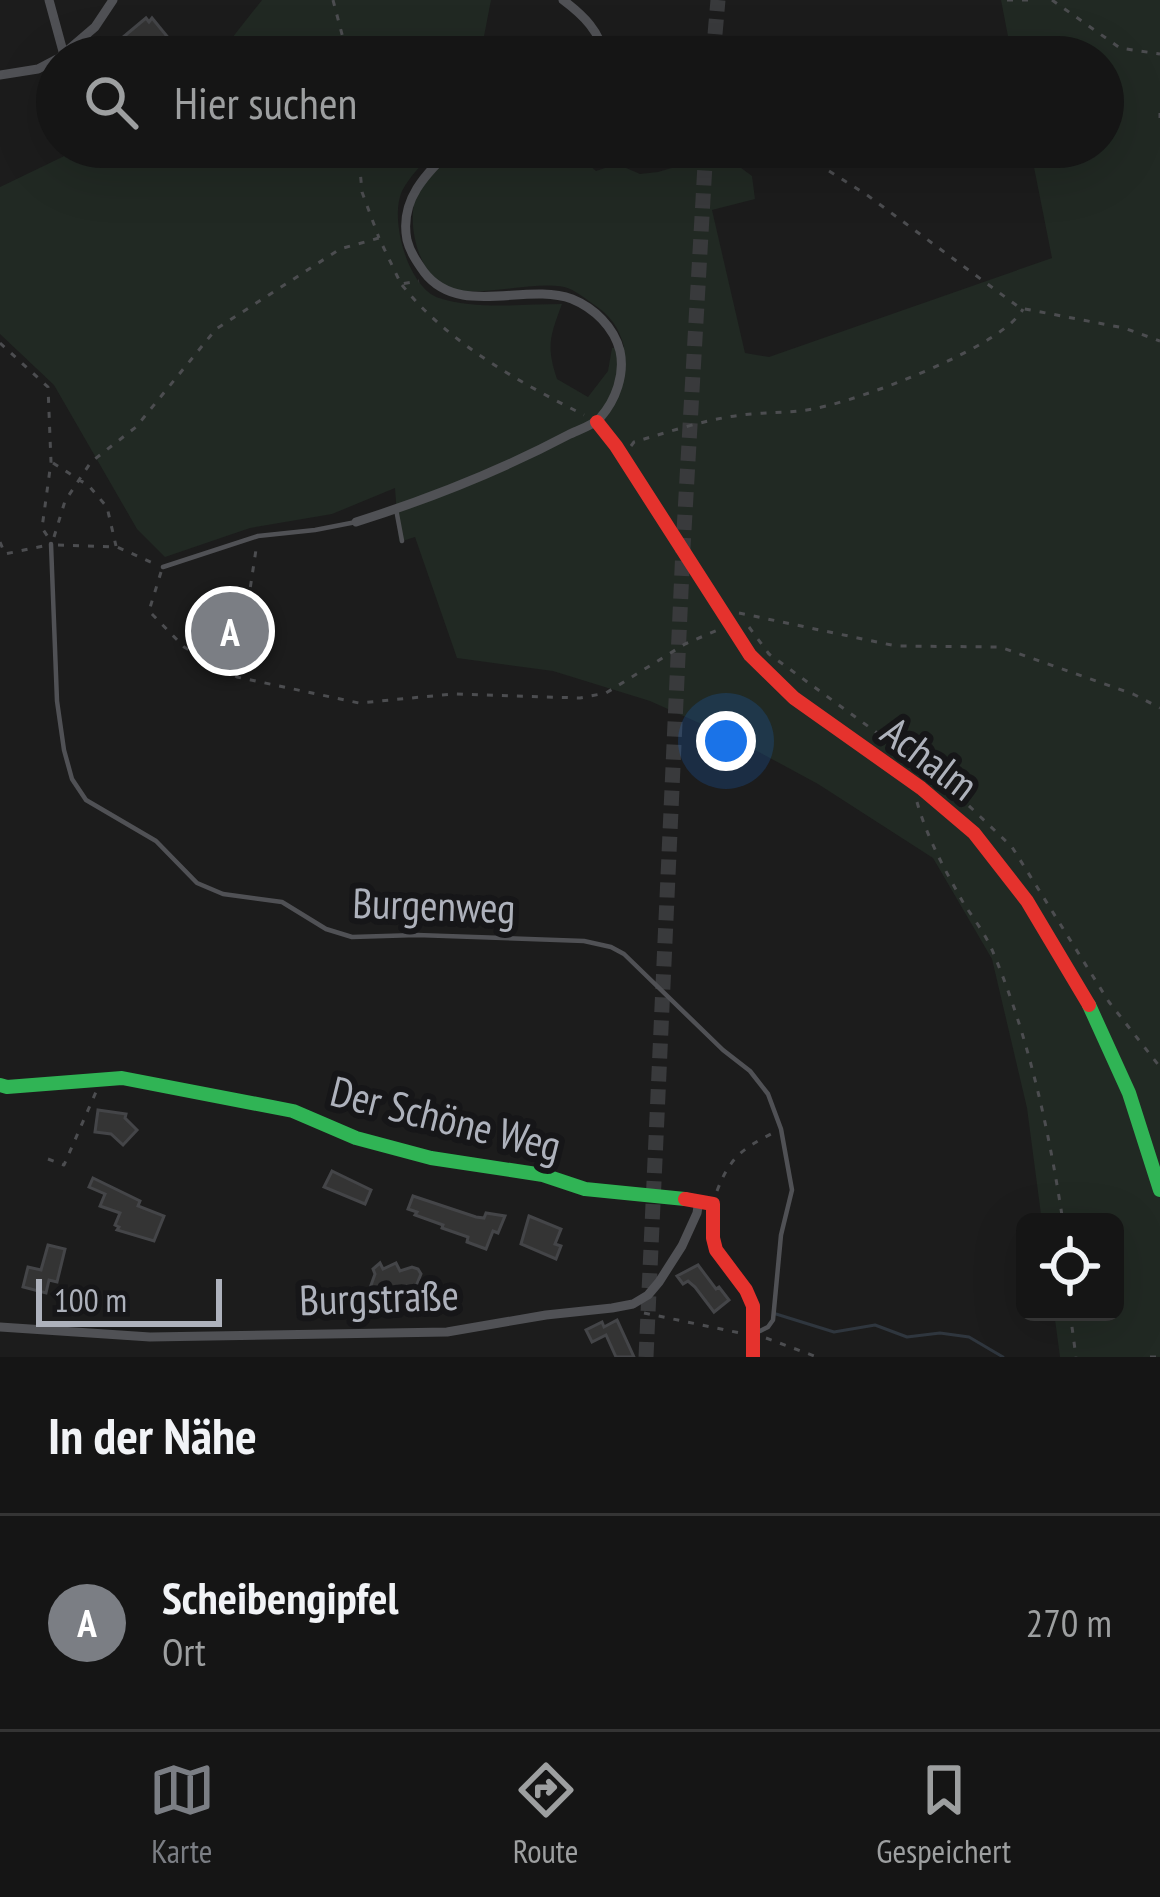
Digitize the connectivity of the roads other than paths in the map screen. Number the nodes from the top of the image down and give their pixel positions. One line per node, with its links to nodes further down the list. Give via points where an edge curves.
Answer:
1 (49, 0): 4 (street)
2 (113, 0): 5 (street)
3 (563, 0): 6 (street)
4 (56, 36)
5 (84, 36)
6 (597, 36)
7 (36, 69): 8 (street)
8 (0, 75)
9 (433, 168): 10 (street, via 406,212 411,252 447,292 560,296 599,316 622,365)
10 (597, 422): 11 (street); 17 (street, Achalm, via 770,679 946,808 1021,890 1093,1013)
11 (396, 509): 12 (street); 13 (lane)
12 (356, 522): 15 (lane, via 258,536)
13 (401, 541)
14 (51, 544): 20 (lane, Burgenweg, via 57,701 72,779 86,800 155,841 196,883 272,898 352,937 611,947 750,1071 776,1114 792,1190 773,1320)
15 (163, 567)
16 (0, 1084): 18 (street, Der Schöne Weg, via 122,1078 293,1111 431,1158 585,1189)
17 (1160, 1190)
18 (699, 1200): 19 (street, Burgstraße, via 682,1246 634,1304 447,1332 150,1337); 20 (street, via 713,1204 714,1244 747,1292)
19 (0, 1328)
20 (754, 1333): 21 (street)
21 (753, 1357)

